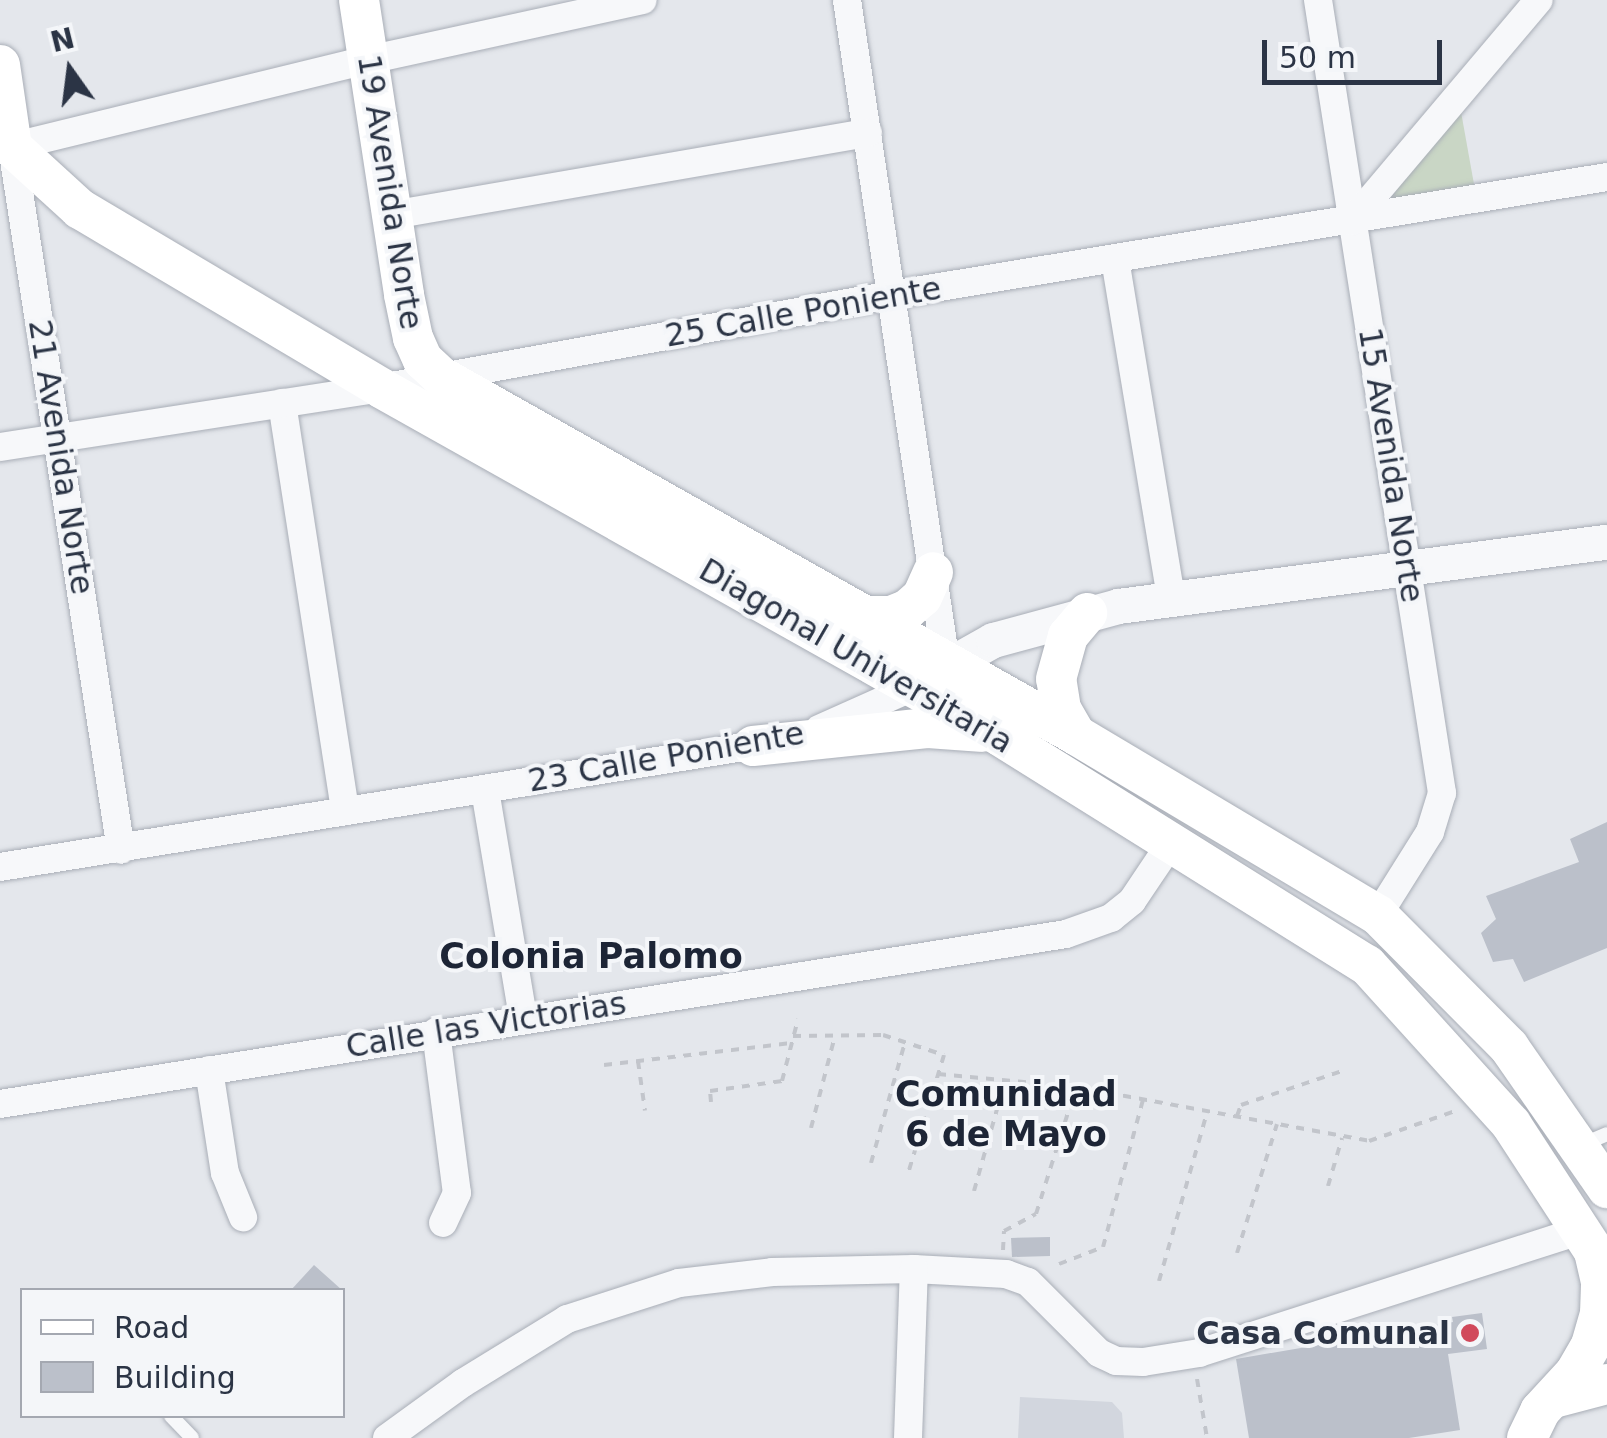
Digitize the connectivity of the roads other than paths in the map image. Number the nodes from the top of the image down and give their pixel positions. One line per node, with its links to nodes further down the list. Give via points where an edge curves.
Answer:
1 (359, 0): 6 (main road, 19 Avenida Norte)
2 (644, 0): 6 (street)
3 (848, 0): 8 (street)
4 (1318, 0): 12 (street, 15 Avenida Norte)
5 (1539, 0): 12 (street)
6 (368, 60): 9 (street); 11 (main road, 19 Avenida Norte)
7 (0, 65): 9 (main road, 21 Avenida Norte)
8 (868, 133): 11 (street); 14 (street)
9 (6, 148): 16 (main road, Diagonal Universitaria, via 80,209); 18 (street, 21 Avenida Norte)
10 (1607, 176): 12 (street, 25 Calle Poniente)
11 (392, 215): 15 (main road, 19 Avenida Norte, via 412,338)
12 (1352, 221): 13 (street, 25 Calle Poniente); 21 (street, 15 Avenida Norte)
13 (1115, 260): 14 (street, 25 Calle Poniente); 23 (street)
14 (891, 296): 15 (street, 25 Calle Poniente); 22 (street)
15 (440, 376): 16 (street, 25 Calle Poniente); 25 (main road, Diagonal Universitaria)
16 (380, 388): 17 (street, 25 Calle Poniente); 27 (main road, Diagonal Universitaria)
17 (282, 404): 18 (street, 25 Calle Poniente); 32 (street)
18 (59, 438): 19 (street, 25 Calle Poniente); 34 (street, 21 Avenida Norte)
19 (0, 447)
20 (1607, 542): 21 (street, 23 Calle Poniente)
21 (1407, 569): 23 (street, 23 Calle Poniente); 36 (street, 15 Avenida Norte, via 1442,793 1430,832)
22 (933, 572): 25 (main road, via 908,609); 26 (street)
23 (1171, 597): 24 (street, 23 Calle Poniente)
24 (1087, 613): 26 (street, 23 Calle Poniente, via 992,640); 28 (main road, via 1061,650 1056,679 1061,708)
25 (864, 616): 26 (main road, Diagonal Universitaria)
26 (946, 663): 27 (street, 23 Calle Poniente); 28 (main road, Diagonal Universitaria)
27 (913, 687): 29 (main road, Diagonal Universitaria); 30 (street, 23 Calle Poniente, via 818,729)
28 (1076, 734): 36 (main road, Diagonal Universitaria)
29 (1000, 736): 30 (main road, via 927,728); 33 (main road, Diagonal Universitaria)
30 (753, 746): 31 (street, 23 Calle Poniente)
31 (485, 790): 32 (street, 23 Calle Poniente); 37 (street)
32 (346, 812): 34 (street, 23 Calle Poniente)
33 (1171, 843): 37 (street, Calle las Victorias, via 1132,901 1098,924 1066,934); 45 (main road, Diagonal Universitaria, via 1367,965 1485,1090)
34 (122, 850): 35 (street, 23 Calle Poniente)
35 (0, 867)
36 (1378, 915): 41 (main road, Diagonal Universitaria, via 1509,1048)
37 (523, 1018): 38 (street, Calle las Victorias)
38 (436, 1032): 39 (street, Calle las Victorias); 44 (street, via 457,1193)
39 (209, 1070): 40 (street, Calle las Victorias); 43 (street, via 225,1173)
40 (0, 1104)
41 (1594, 1147): 42 (main road, Diagonal Universitaria)
42 (1607, 1188)
43 (243, 1217)
44 (443, 1223)
45 (1594, 1251): 46 (street, via 1144,1362 1098,1353 1022,1279); 48 (main road, via 1601,1282 1596,1326 1575,1374)
46 (914, 1269): 51 (street, via 772,1272 622,1298 567,1318); 52 (street)
47 (1607, 1384): 48 (main road)
48 (1554, 1398): 53 (main road)
49 (173, 1418): 50 (lane)
50 (192, 1438)
51 (386, 1438)
52 (908, 1438)
53 (1528, 1438)

